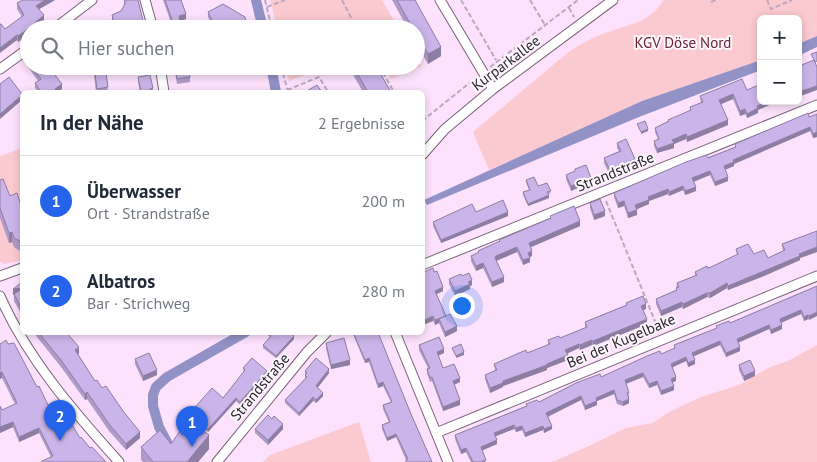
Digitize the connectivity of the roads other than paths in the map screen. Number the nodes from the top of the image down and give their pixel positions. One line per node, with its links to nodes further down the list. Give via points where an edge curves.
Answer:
1 (92, 0): 5 (street)
2 (144, 0): 6 (street)
3 (440, 0): 10 (street)
4 (613, 0): 10 (street, Kurparkallee)
5 (66, 20)
6 (151, 20)
7 (20, 55): 8 (street)
8 (0, 69)
9 (161, 75): 11 (street)
10 (493, 89): 13 (street, Kurparkallee, via 445,129)
11 (164, 90)
12 (817, 105): 14 (street, Strandstraße)
13 (425, 152)
14 (425, 264)
15 (20, 269): 16 (street)
16 (0, 276)
17 (817, 276): 23 (street, Bei der Kugelbake)
18 (0, 296): 19 (street)
19 (20, 332)
20 (22, 335): 24 (street, via 71,408)
21 (324, 335): 25 (street, Strandstraße)
22 (396, 335): 23 (street)
23 (436, 433): 26 (street)
24 (119, 462)
25 (217, 462)
26 (448, 462)

